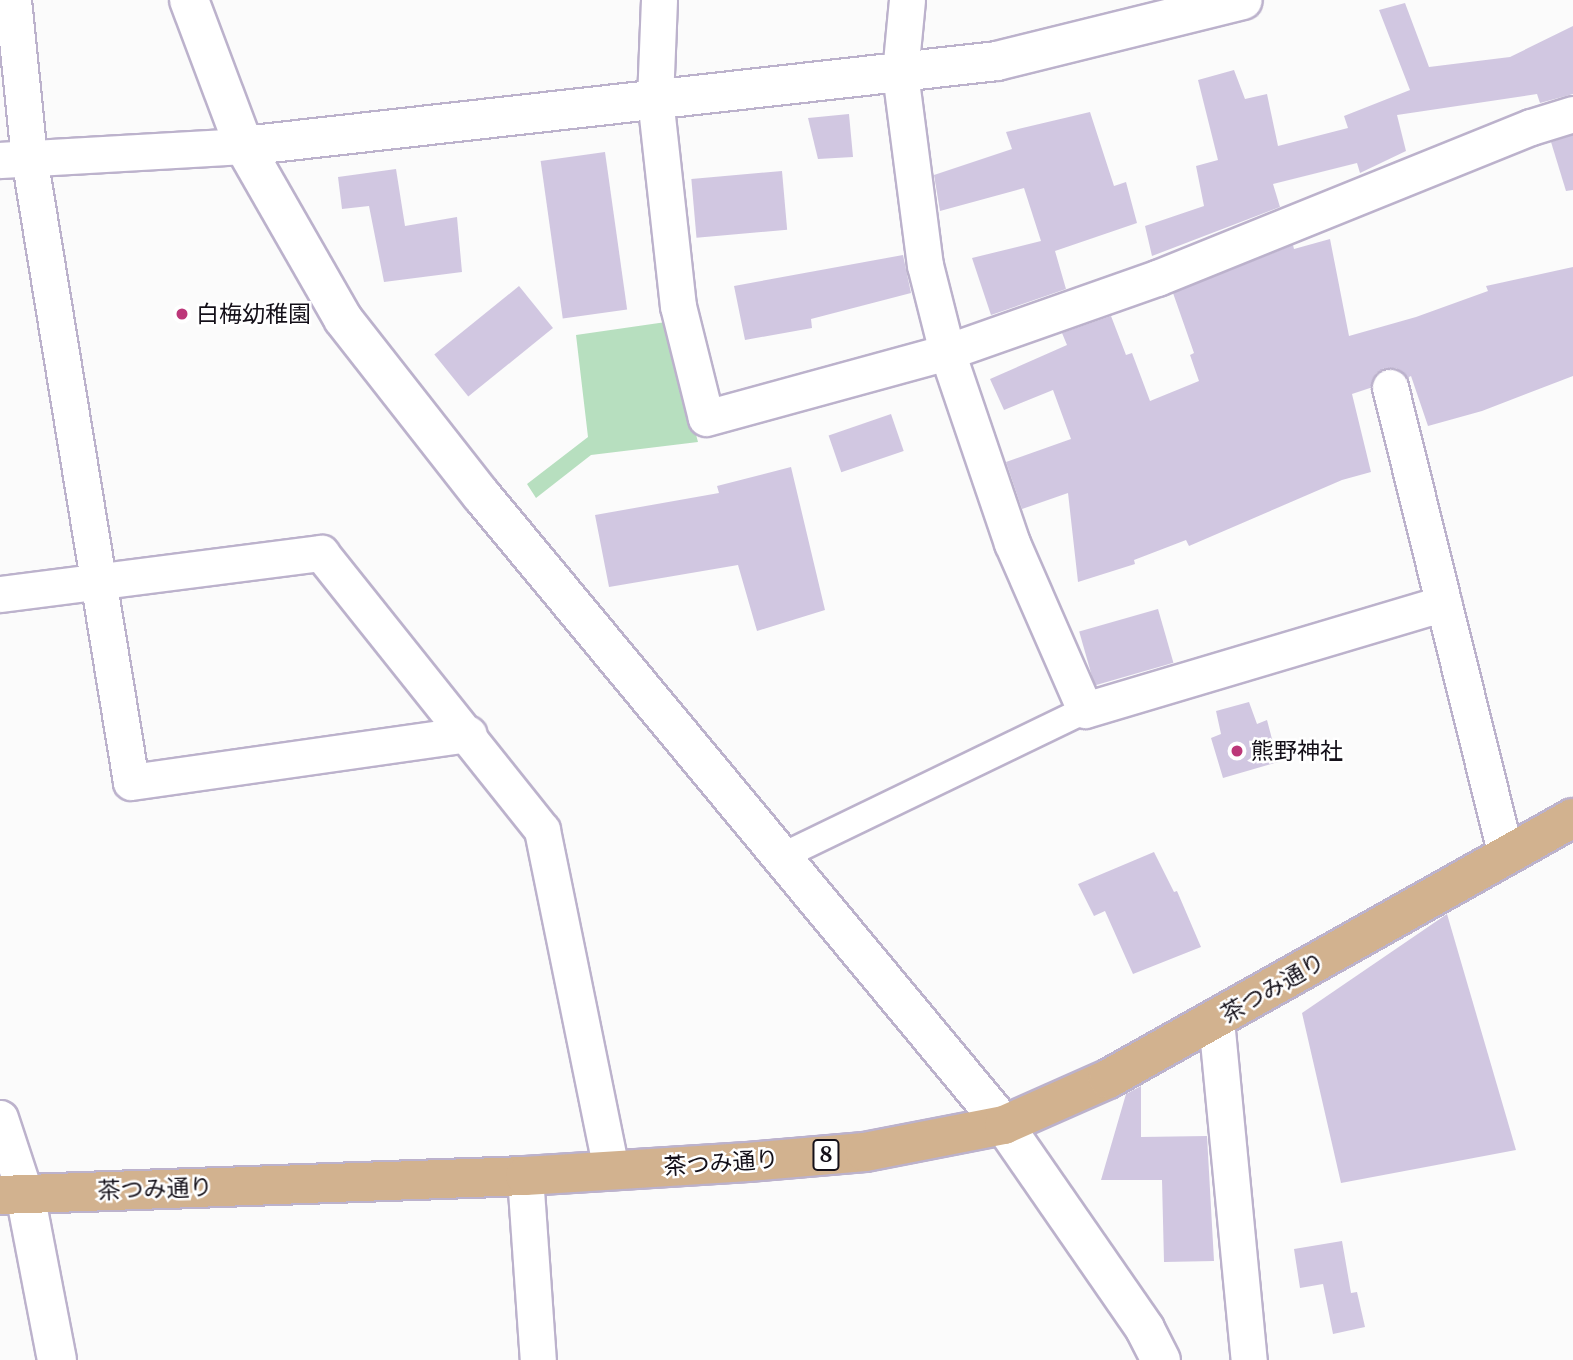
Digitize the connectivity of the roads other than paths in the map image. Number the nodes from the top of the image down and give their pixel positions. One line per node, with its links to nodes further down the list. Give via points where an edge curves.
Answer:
1 (13, 0): 10 (street)
2 (189, 0): 9 (street)
3 (659, 0): 7 (street)
4 (907, 0): 6 (street)
5 (1242, 0): 6 (street, via 997,61)
6 (900, 73): 7 (street); 11 (street, via 925,265)
7 (655, 98): 9 (street); 11 (street, via 678,306 706,418)
8 (1573, 114): 11 (street, via 1157,278)
9 (244, 146): 10 (street); 20 (street, via 342,319 482,496)
10 (15, 158): 13 (street)
11 (947, 352): 16 (street, via 1012,543)
12 (1390, 387): 15 (street)
13 (99, 581): 14 (street); 17 (street, via 321,553); 17 (street, via 131,782)
14 (0, 594)
15 (1443, 603): 16 (street); 19 (street)
16 (1085, 710): 20 (street)
17 (469, 734): 24 (street, via 542,830)
18 (1573, 818): 19 (main road, 茶つみ通り / 8)
19 (1506, 854): 21 (main road, 茶つみ通り / 8)
20 (783, 856): 23 (street)
21 (1216, 1020): 23 (main road, 茶つみ通り / 8, via 1108,1079); 30 (street)
22 (0, 1118): 26 (street)
23 (1004, 1125): 24 (main road, 茶つみ通り / 8, via 865,1152); 29 (street, via 1145,1329)
24 (611, 1170): 25 (main road, 茶つみ通り / 8)
25 (524, 1176): 26 (main road, 茶つみ通り / 8); 28 (street)
26 (13, 1194): 27 (street)
27 (57, 1360)
28 (538, 1360)
29 (1161, 1360)
30 (1249, 1360)

